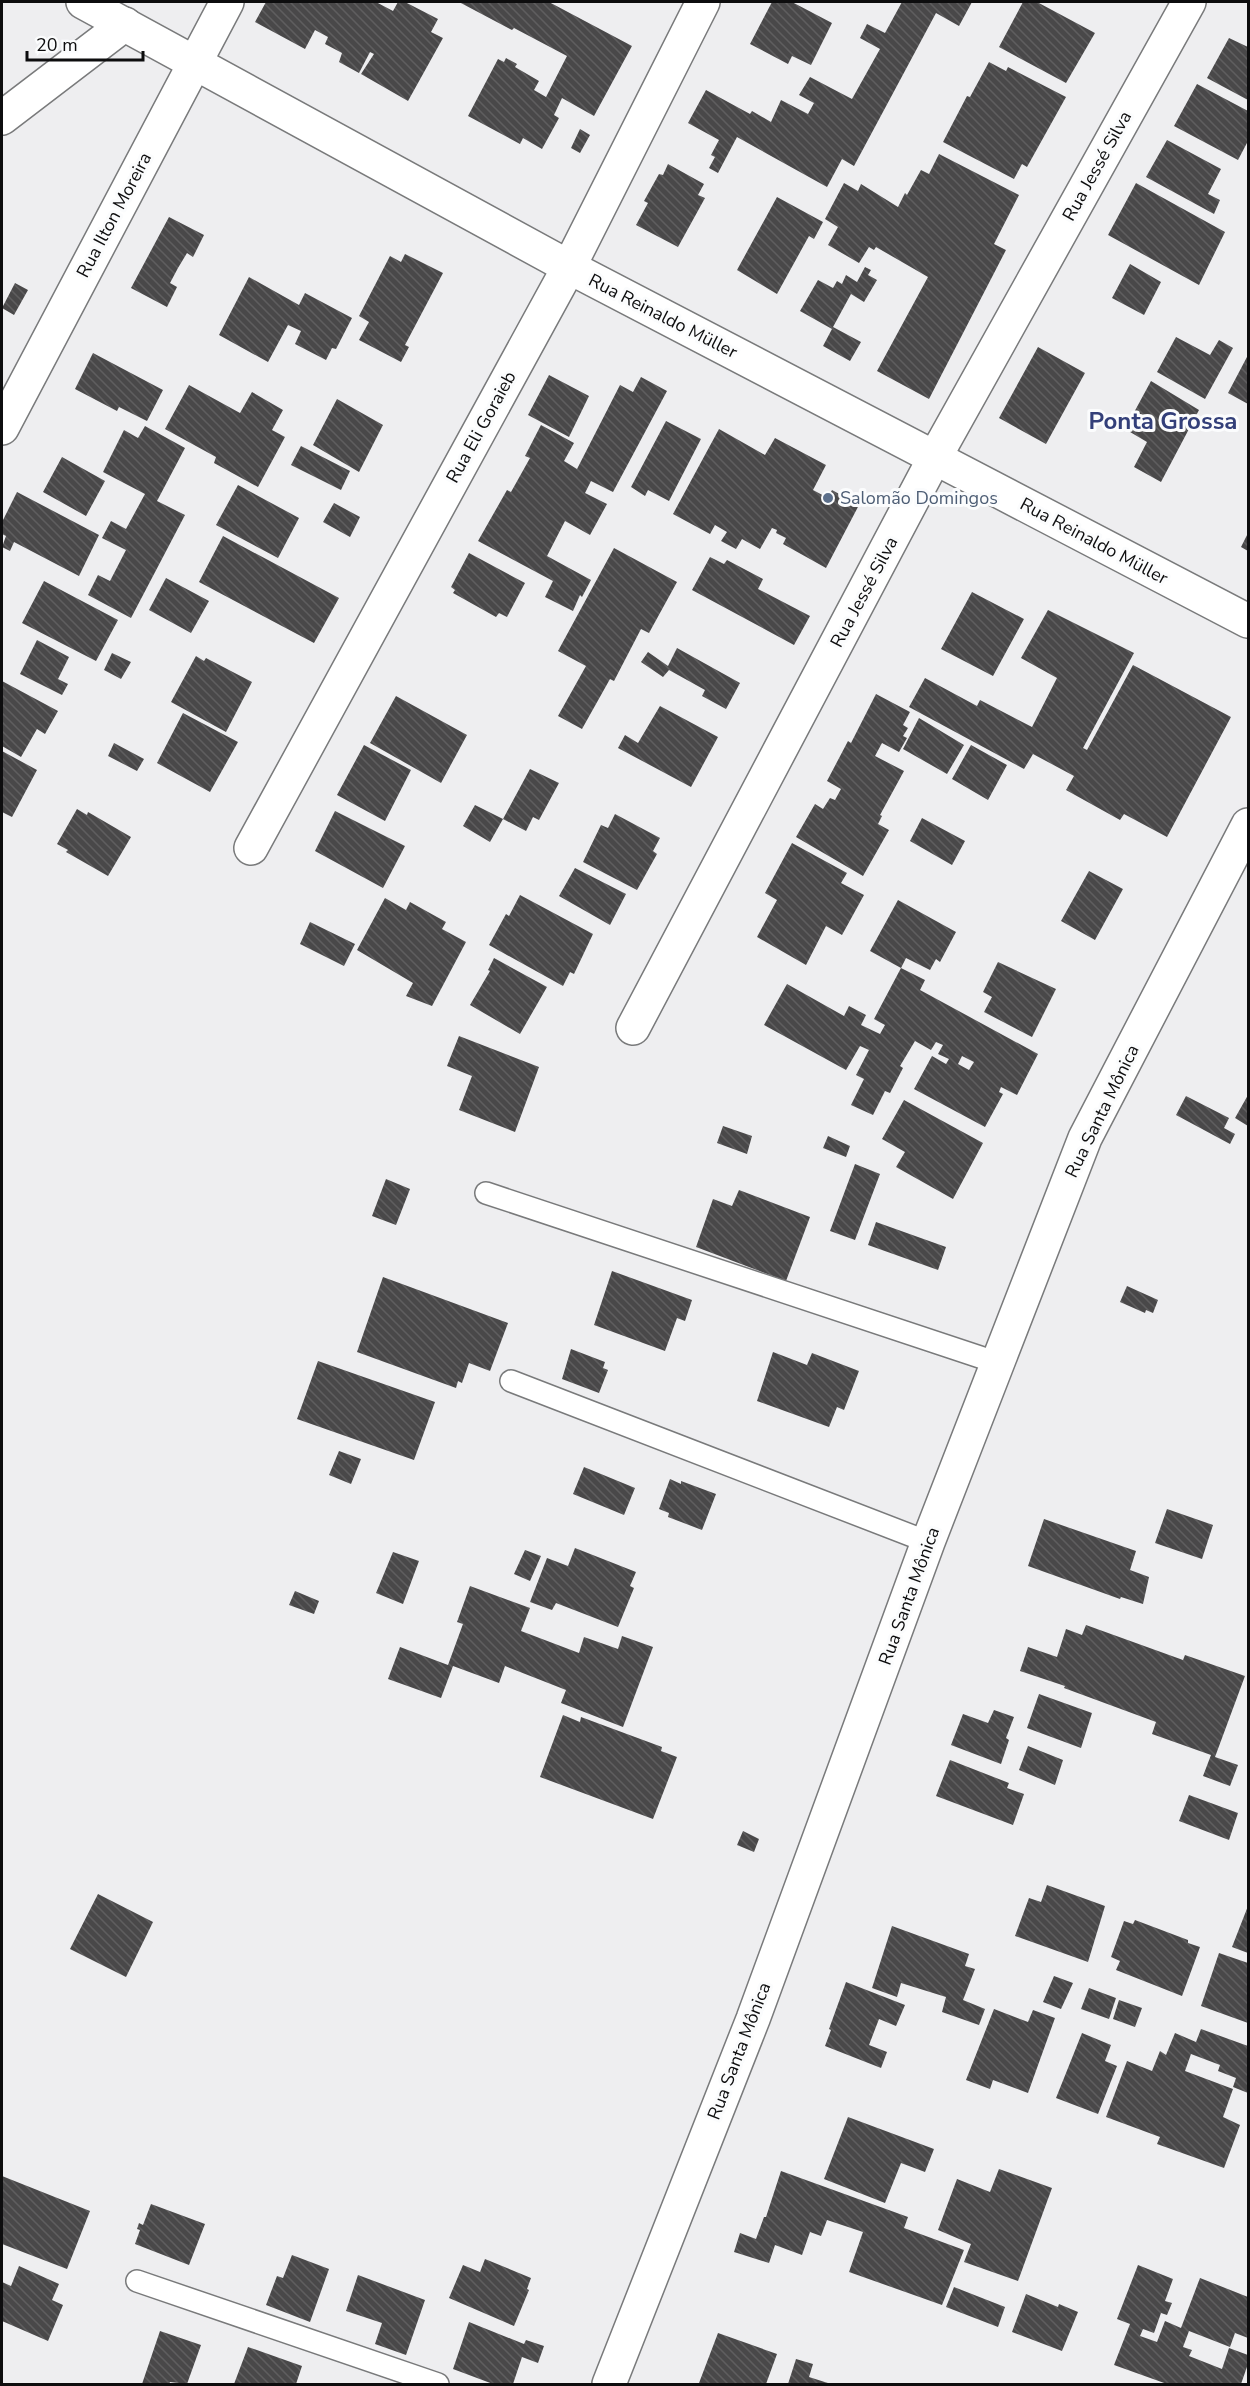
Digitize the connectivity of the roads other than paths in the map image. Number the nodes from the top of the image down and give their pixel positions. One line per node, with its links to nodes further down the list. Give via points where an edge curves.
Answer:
1 (83, 2): 5 (street, Rua Reinaldo Müller)
2 (227, 2): 6 (street, Rua Ilton Moreira)
3 (703, 2): 8 (street, Rua Eli Goraieb)
4 (1189, 2): 10 (street, Rua Jessé Silva)
5 (125, 24): 6 (street, Rua Reinaldo Müller); 7 (street)
6 (195, 63): 8 (street, Rua Reinaldo Müller); 9 (street, Rua Ilton Moreira)
7 (2, 118)
8 (569, 267): 10 (street, Rua Reinaldo Müller); 13 (street, Rua Eli Goraieb)
9 (2, 428)
10 (935, 457): 11 (street, Rua Reinaldo Müller); 14 (street, Rua Jessé Silva)
11 (1248, 621)
12 (1248, 825): 16 (street, Rua Santa Mônica, via 1085,1138)
13 (251, 848)
14 (633, 1028)
15 (486, 1193): 16 (lane)
16 (998, 1363): 18 (street, Rua Santa Mônica)
17 (511, 1381): 18 (lane)
18 (928, 1542): 21 (street, Rua Santa Mônica, via 753,2019)
19 (137, 2281): 20 (lane)
20 (438, 2385)
21 (609, 2385)

